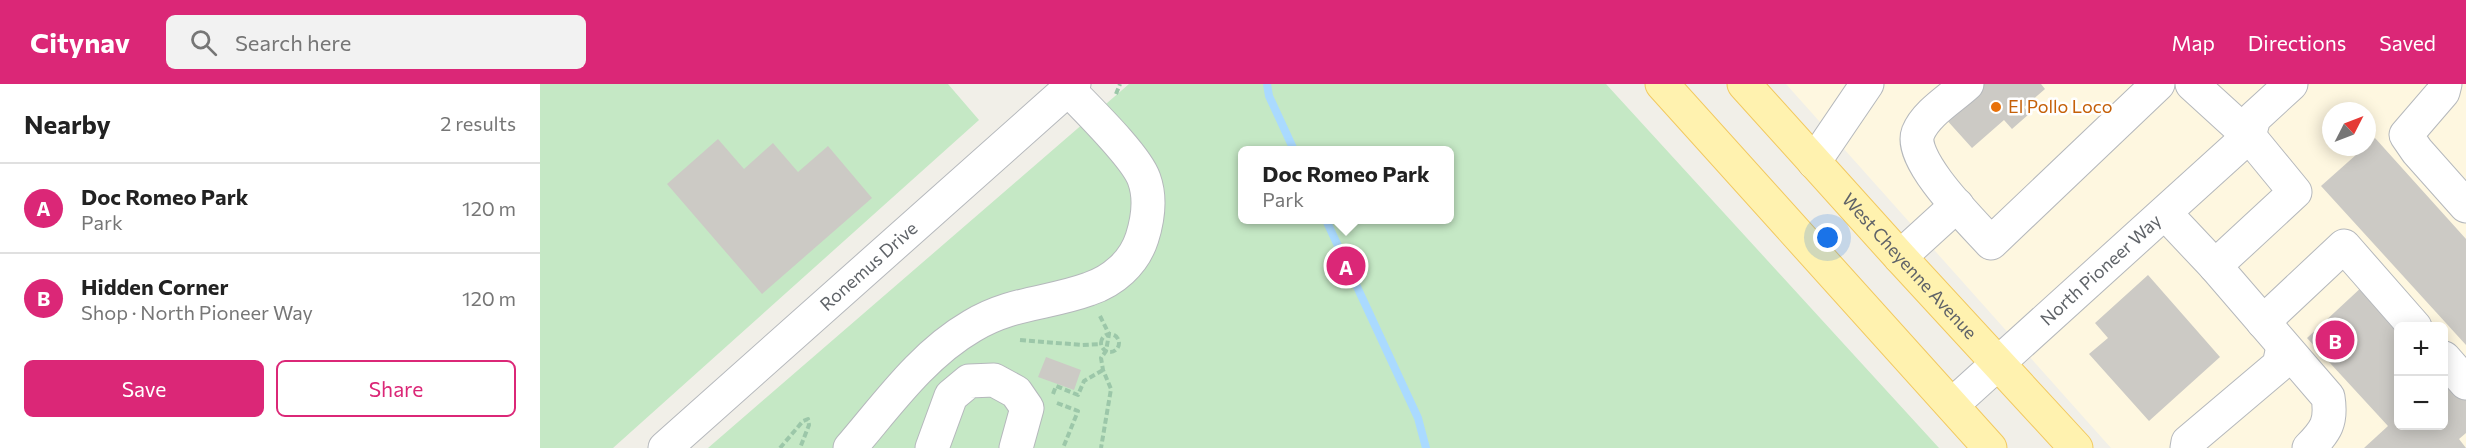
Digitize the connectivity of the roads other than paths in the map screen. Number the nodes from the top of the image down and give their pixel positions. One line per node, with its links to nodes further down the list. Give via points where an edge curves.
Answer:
1 (1662, 84): 22 (main road)
2 (1744, 84): 11 (main road, West Cheyenne Avenue)
3 (1967, 84): 12 (street, via 1925,121 1917,135 1919,155)
4 (2192, 84): 10 (street)
5 (2291, 84): 10 (street, via 2254,118)
6 (2445, 84): 13 (street, via 2443,92 2406,135)
7 (1071, 86): 23 (street, Ronemus Drive); 24 (street, via 1144,178 1147,225 1139,248 1106,283 1023,304 971,326 924,363)
8 (2153, 86): 12 (street, via 1991,243)
9 (1860, 87): 11 (street)
10 (2249, 136): 14 (street, North Pioneer Way); 16 (street, via 2295,192)
11 (1814, 162): 15 (main road, West Cheyenne Avenue)
12 (1957, 205): 15 (street)
13 (2466, 206)
14 (2165, 213): 16 (street); 19 (street, North Pioneer Way)
15 (1900, 257): 19 (main road, West Cheyenne Avenue)
16 (2215, 266): 18 (street)
17 (2411, 322): 18 (street, via 2344,246)
18 (2273, 334): 29 (street, via 2278,365 2188,442); 30 (street, via 2328,397 2331,413 2324,433)
19 (1997, 363): 22 (street, North Pioneer Way); 28 (main road, West Cheyenne Avenue)
20 (2448, 363): 21 (street)
21 (2466, 383)
22 (1952, 405): 27 (main road)
23 (665, 448)
24 (849, 448)
25 (932, 448): 26 (street, via 951,396 969,381 994,380 1016,392 1027,408)
26 (1016, 448)
27 (1990, 448)
28 (2076, 448)
29 (2187, 448)
30 (2309, 448)

